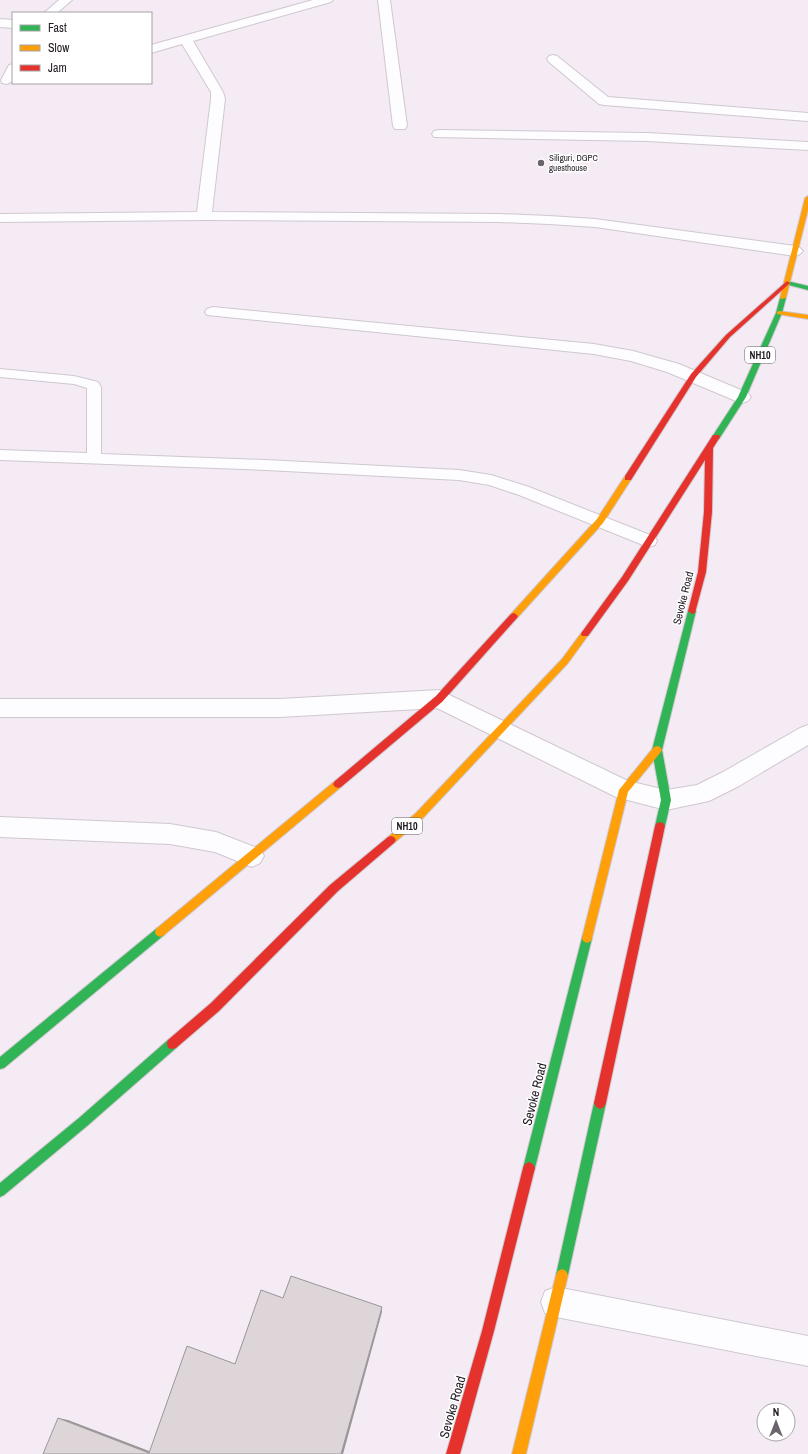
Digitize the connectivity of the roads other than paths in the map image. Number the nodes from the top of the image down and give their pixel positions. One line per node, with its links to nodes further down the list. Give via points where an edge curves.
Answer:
1 (66, 0): 4 (street)
2 (327, 0): 7 (street)
3 (384, 0): 13 (street)
4 (51, 12)
5 (0, 23): 6 (street)
6 (12, 24)
7 (186, 40): 8 (street); 17 (street, via 218,100)
8 (152, 49)
9 (553, 59): 12 (street, via 604,101)
10 (12, 70): 11 (street)
11 (7, 80)
12 (808, 117)
13 (400, 126)
14 (439, 134): 15 (street, via 647,137)
15 (808, 146)
16 (808, 198): 19 (main road, NH10)
17 (204, 216): 18 (street); 19 (street, via 549,220 595,223)
18 (0, 218)
19 (794, 251): 20 (main road, NH10)
20 (787, 283): 21 (main road); 23 (main road, NH10); 26 (main road, via 728,336)
21 (808, 288)
22 (213, 312): 26 (street, via 594,349 633,356)
23 (779, 313): 24 (main road); 27 (main road, NH10)
24 (808, 317)
25 (0, 373): 30 (lane, via 74,380 93,386)
26 (693, 376): 27 (street); 31 (main road)
27 (742, 397): 28 (main road, NH10)
28 (709, 448): 32 (main road, NH10); 37 (main road, Sevoke Road, via 708,512 702,572)
29 (0, 455): 30 (lane)
30 (94, 458): 31 (lane, via 459,475 491,480 524,490)
31 (600, 521): 32 (lane); 33 (main road)
32 (649, 541): 35 (main road, NH10, via 625,579 565,661)
33 (439, 699): 34 (street, via 280,708); 35 (street); 41 (main road)
34 (0, 708)
35 (502, 729): 38 (street); 43 (main road, NH10, via 419,816 334,888 215,1007)
36 (808, 734): 39 (street, via 701,794)
37 (657, 750): 38 (main road, Sevoke Road); 39 (main road, Sevoke Road)
38 (624, 790): 39 (street); 46 (main road, Sevoke Road, via 488,1331)
39 (666, 800): 44 (main road, Sevoke Road)
40 (0, 828): 41 (street, via 170,834 216,842)
41 (252, 856): 42 (main road)
42 (0, 1064)
43 (0, 1191)
44 (556, 1302): 45 (street); 47 (main road, Sevoke Road)
45 (808, 1351)
46 (452, 1454)
47 (519, 1454)

